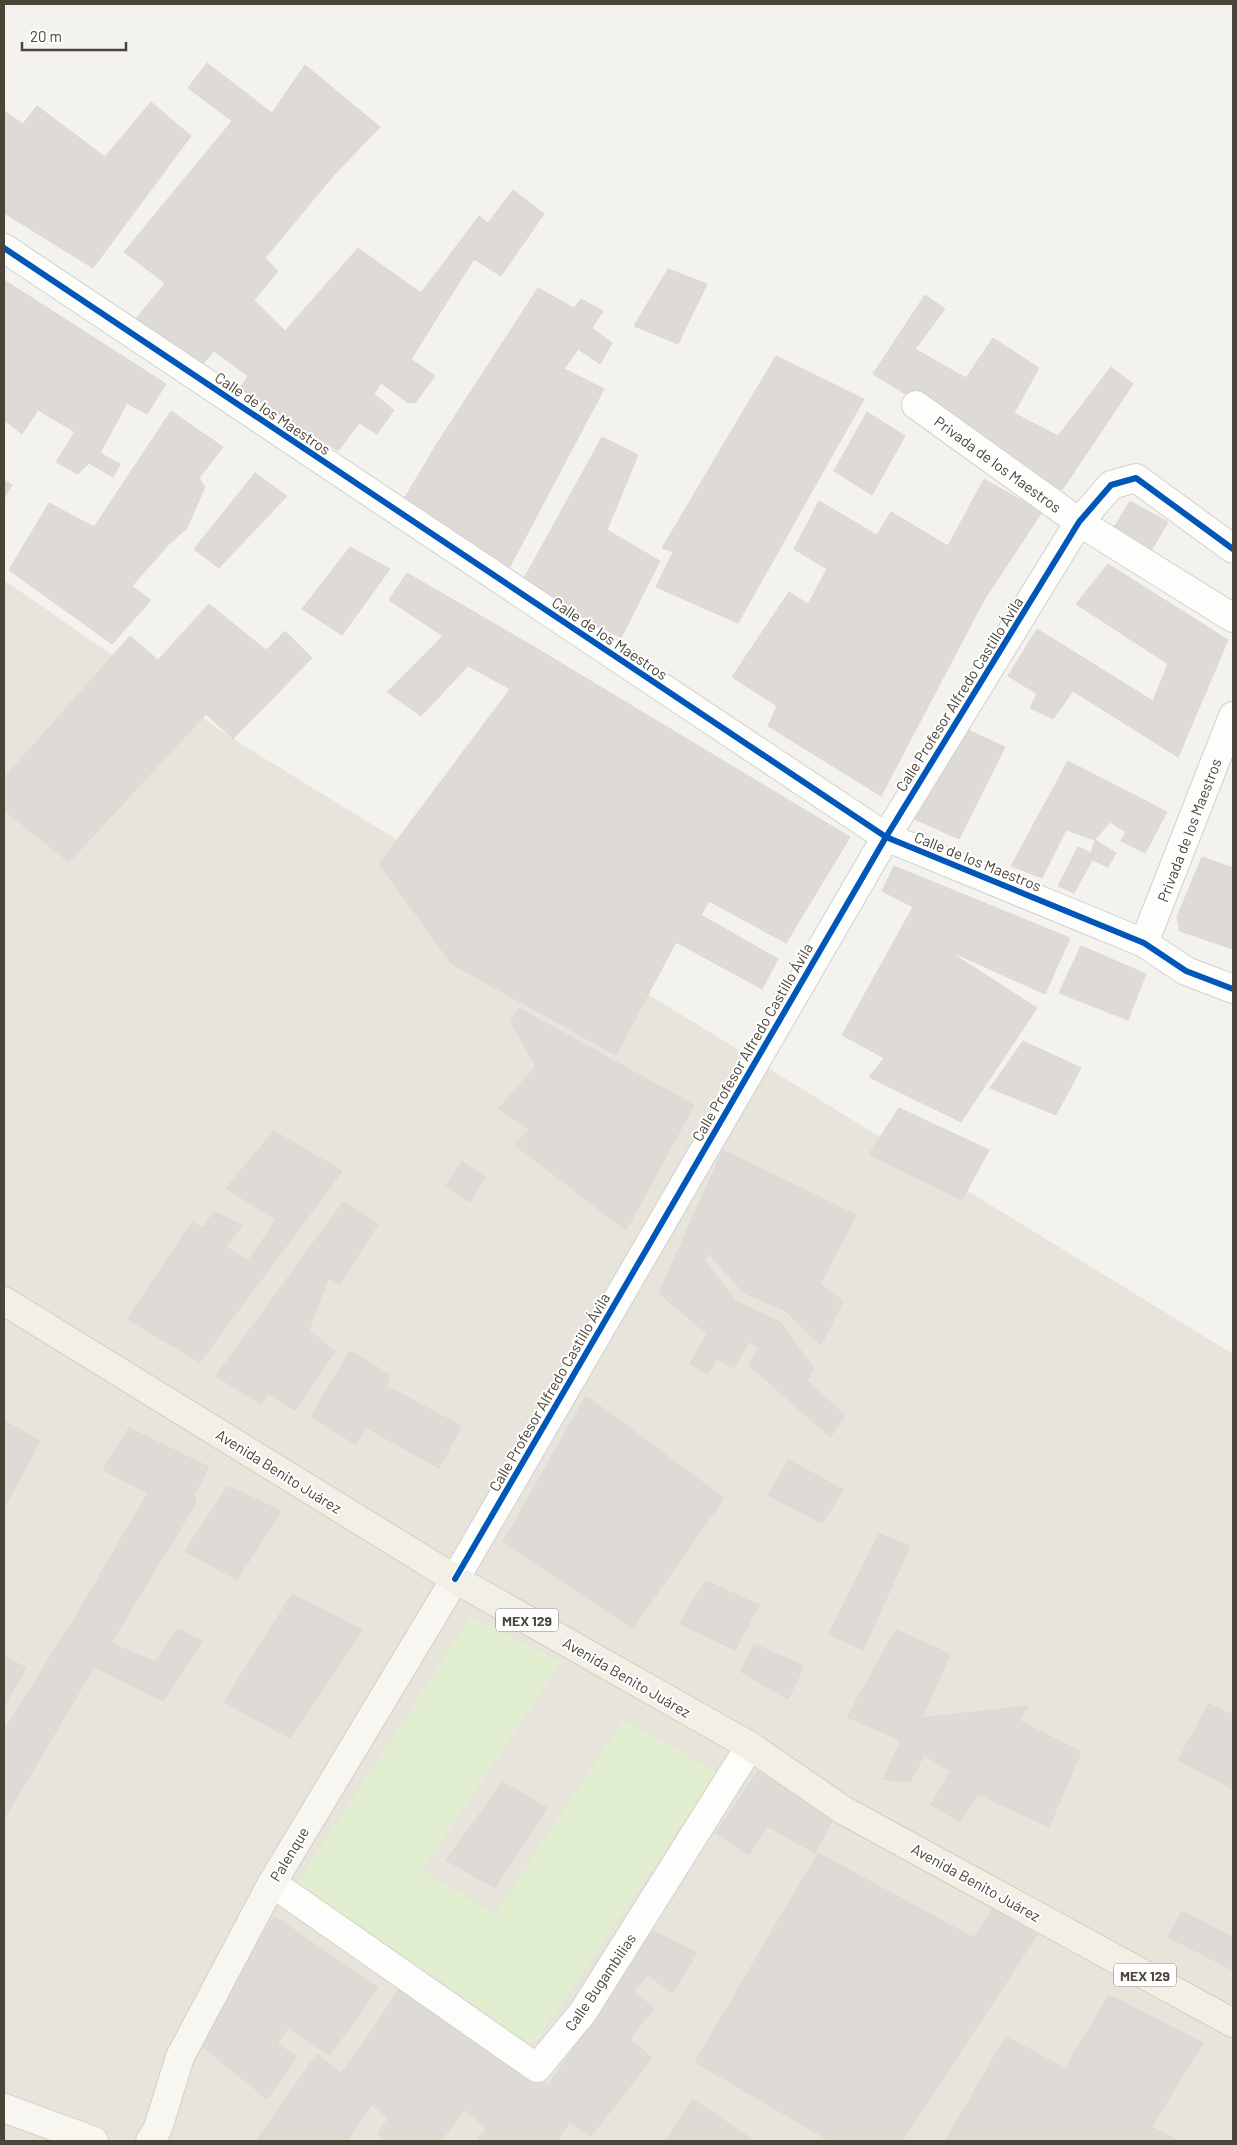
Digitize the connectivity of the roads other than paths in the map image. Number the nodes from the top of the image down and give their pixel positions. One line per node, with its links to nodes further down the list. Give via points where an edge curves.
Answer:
1 (4, 248): 7 (street, Calle de los Maestros)
2 (916, 405): 3 (street, Privada de los Maestros)
3 (1079, 522): 4 (street, Calle Profesor Alfredo Castillo Ávila, via 1112,485 1136,478); 5 (street, Privada de los Maestros); 7 (street, Calle Profesor Alfredo Castillo Ávila)
4 (1233, 549)
5 (1233, 618)
6 (1233, 716): 8 (street, Privada de los Maestros)
7 (886, 837): 8 (street, Calle de los Maestros); 11 (street, Calle Profesor Alfredo Castillo Ávila)
8 (1144, 943): 9 (street, Calle de los Maestros, via 1186,971)
9 (1233, 989)
10 (4, 1300): 11 (main road, Avenida Benito Juárez / MEX 129)
11 (455, 1579): 12 (main road, Avenida Benito Juárez / MEX 129); 13 (main road, Palenque)
12 (750, 1746): 13 (street, Calle Bugambilias, via 583,2012 537,2068); 14 (main road, Avenida Benito Juárez / MEX 129, via 843,1810)
13 (272, 1883): 17 (main road, Palenque, via 180,2057 158,2128)
14 (1233, 2023)
15 (4, 2108): 16 (main road)
16 (94, 2141)
17 (150, 2141)

